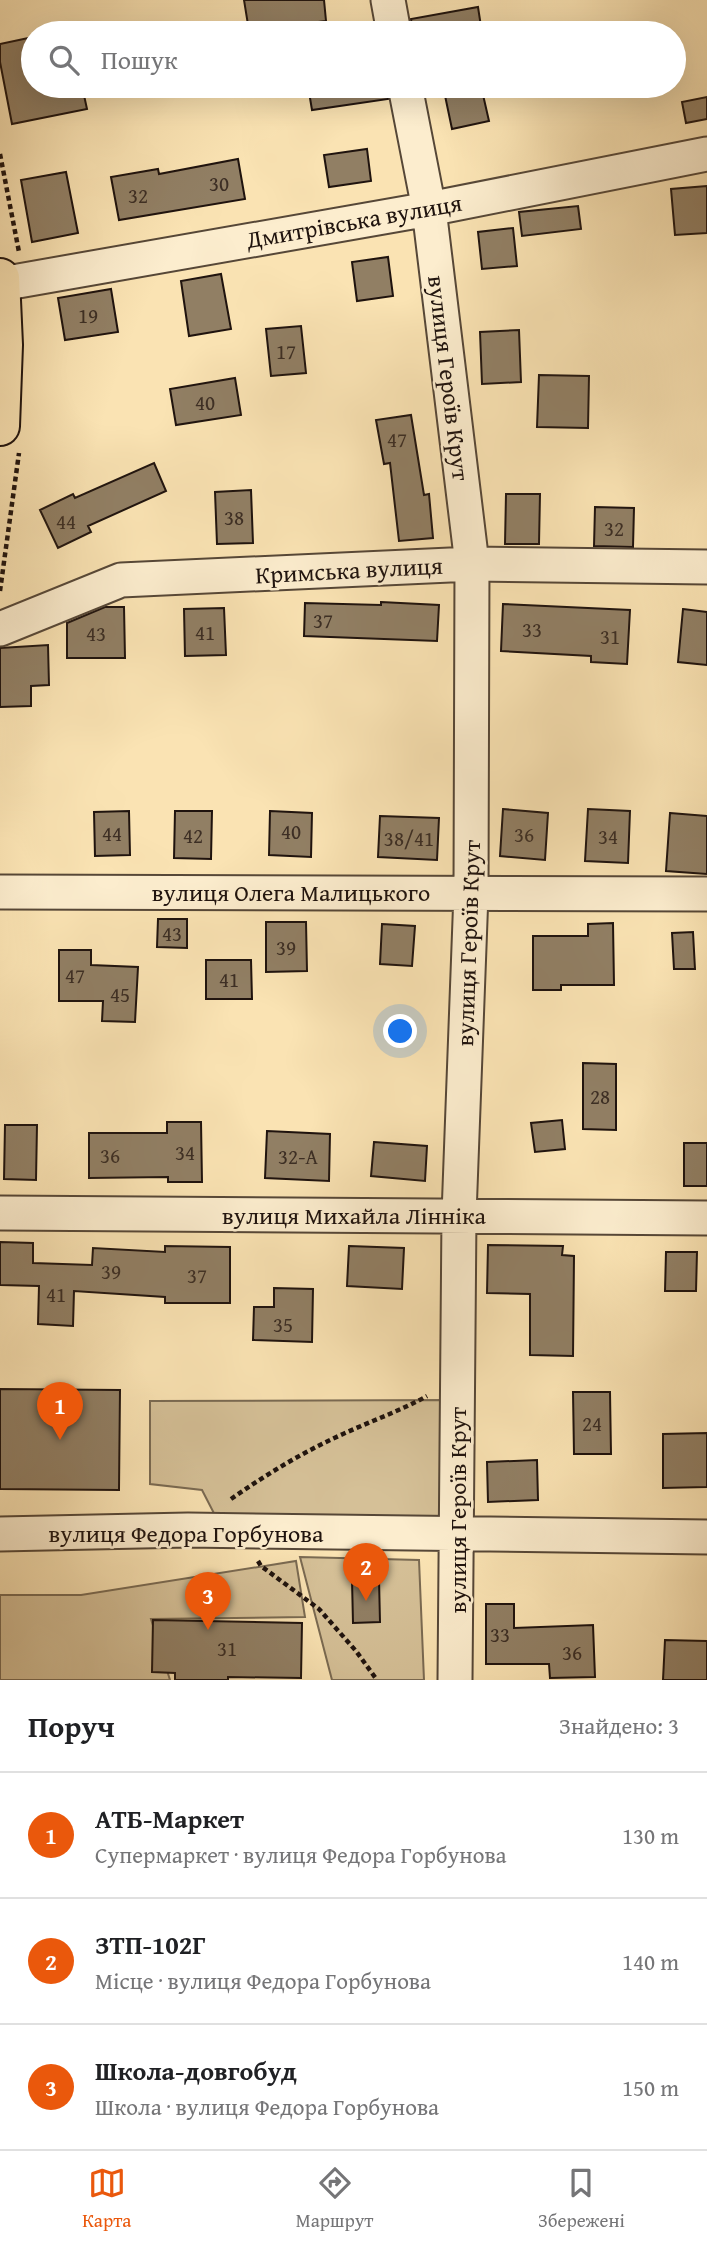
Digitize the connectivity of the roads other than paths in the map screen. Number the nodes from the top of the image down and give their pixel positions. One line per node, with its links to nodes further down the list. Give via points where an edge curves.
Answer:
1 (388, 0): 2 (street)
2 (392, 21)
3 (407, 98): 5 (street, вулиця Героїв Крут)
4 (707, 154): 5 (street, Дмитрівська вулиця)
5 (429, 209): 6 (street, Дмитрівська вулиця); 8 (street, вулиця Героїв Крут)
6 (0, 282): 7 (main road)
7 (0, 426)
8 (472, 564): 9 (street, Кримська вулиця); 10 (street, Кримська вулиця, via 121,580); 12 (street, вулиця Героїв Крут)
9 (707, 568)
10 (0, 629)
11 (0, 892): 12 (street, вулиця Олега Малицького)
12 (471, 893): 13 (street, вулиця Олега Малицького); 15 (street, вулиця Героїв Крут)
13 (707, 894)
14 (0, 1213): 15 (street, вулиця Михайла Лінніка)
15 (459, 1215): 16 (street, вулиця Михайла Лінніка); 17 (street, вулиця Героїв Крут)
16 (707, 1218)
17 (457, 1532): 18 (street, вулиця Федора Горбунова, via 234,1516); 19 (street, вулиця Федора Горбунова); 20 (street, вулиця Героїв Крут)
18 (0, 1534)
19 (707, 1536)
20 (455, 1680)

